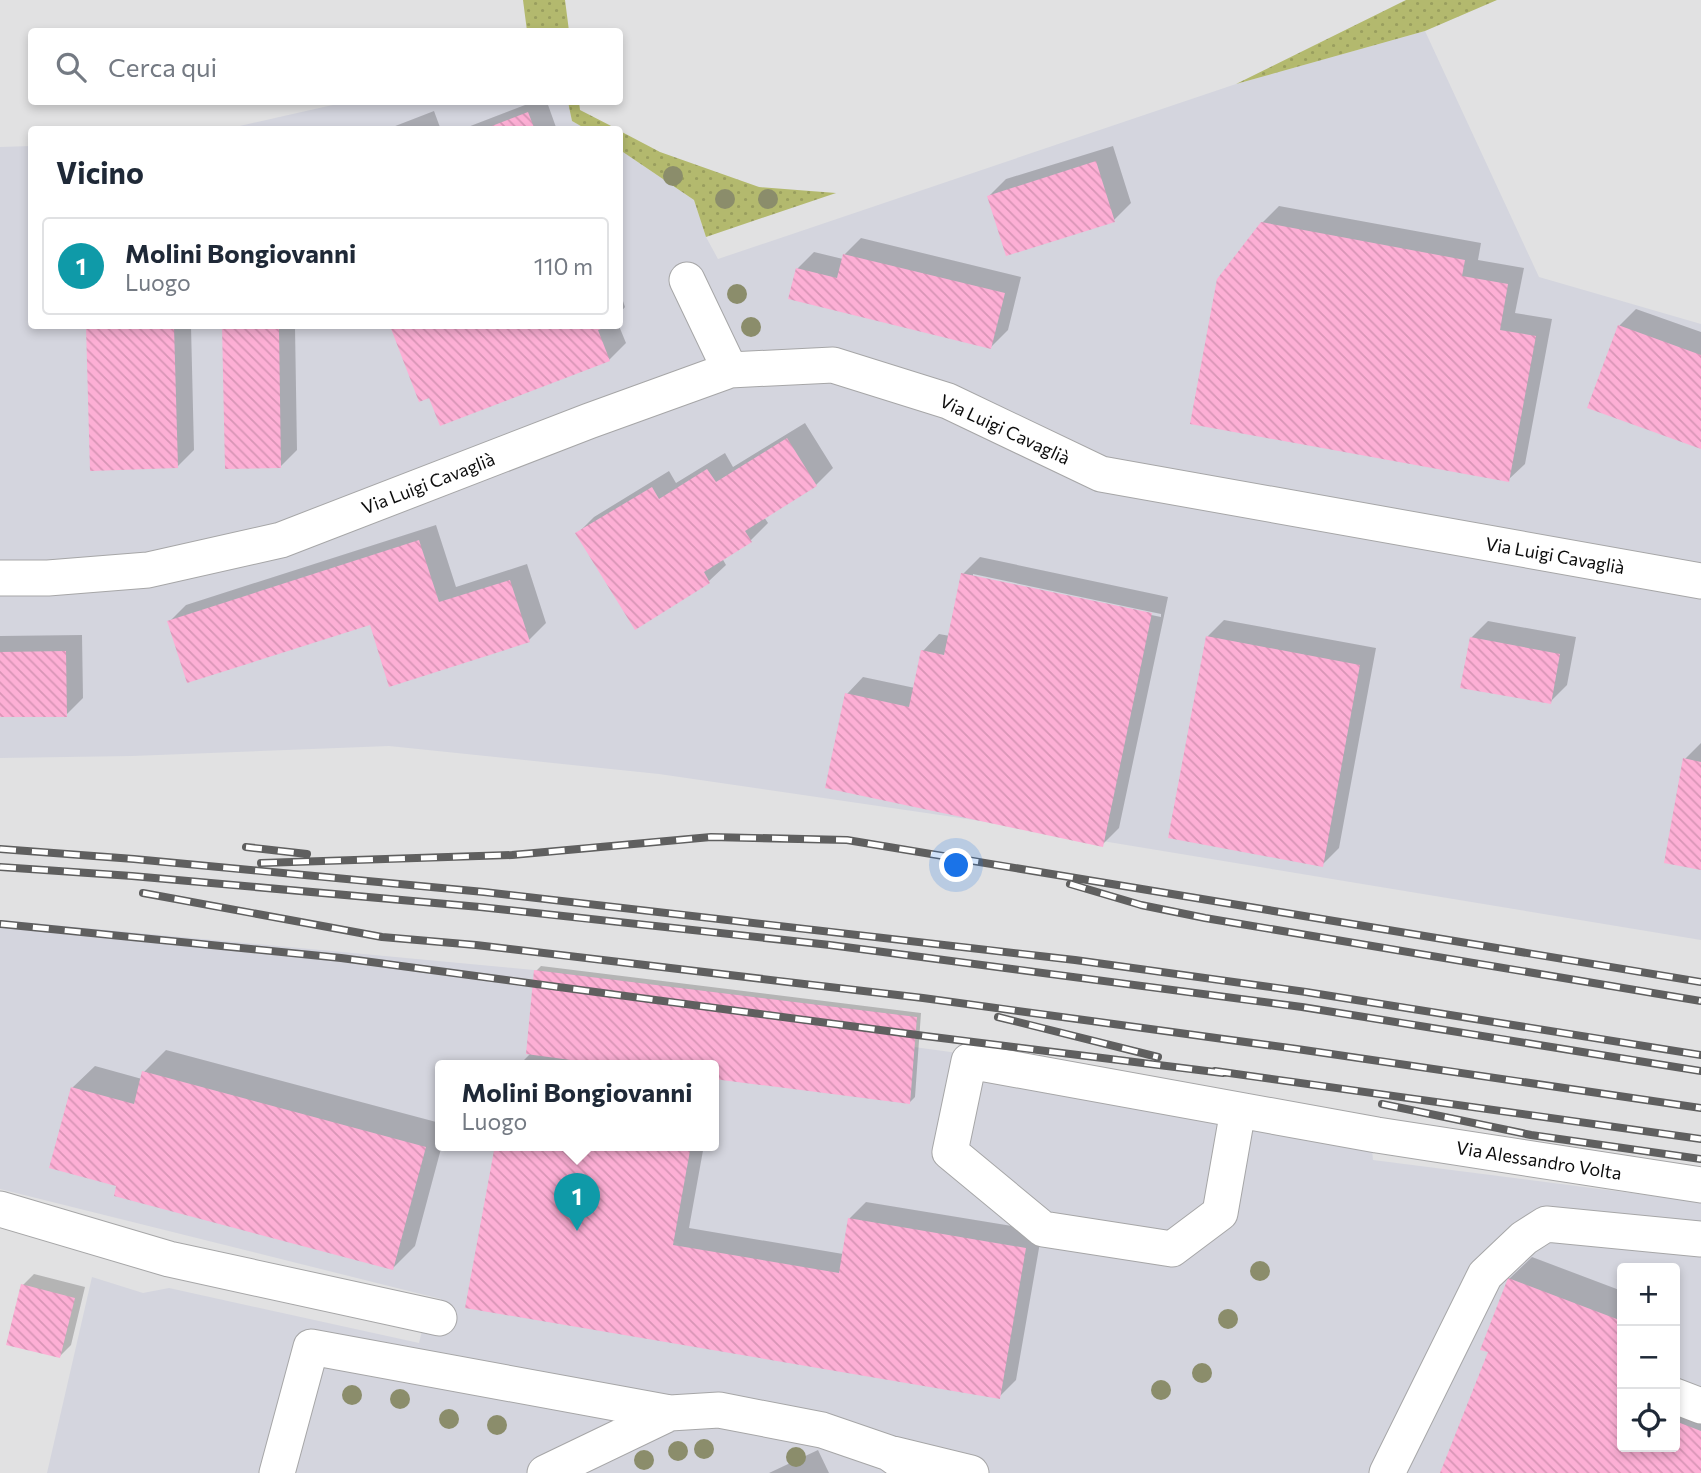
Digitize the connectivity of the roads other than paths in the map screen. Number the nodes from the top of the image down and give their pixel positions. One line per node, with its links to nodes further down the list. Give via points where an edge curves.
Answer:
1 (687, 280): 2 (street)
2 (730, 370): 3 (street, Via Luigi Cavaglià, via 281,540 148,570); 4 (street, Via Luigi Cavaglià, via 833,365 948,401 1101,474)
3 (0, 578)
4 (1701, 582)
5 (1238, 1110): 5 (street, Via Alessandro Volta, via 969,1060 950,1152 1043,1229 1172,1249 1220,1213); 6 (street, Via Alessandro Volta)
6 (1701, 1185)
7 (0, 1209): 9 (street, via 169,1259)
8 (1701, 1239): 18 (street, via 1546,1224 1524,1238 1485,1275)
9 (439, 1318)
10 (1680, 1398): 11 (street)
11 (1701, 1406)
12 (670, 1413): 13 (street, via 719,1410 822,1430); 14 (street, via 311,1347); 15 (street)
13 (889, 1453): 16 (street); 17 (street)
14 (277, 1473)
15 (545, 1473)
16 (917, 1473)
17 (971, 1473)
18 (1387, 1473)

